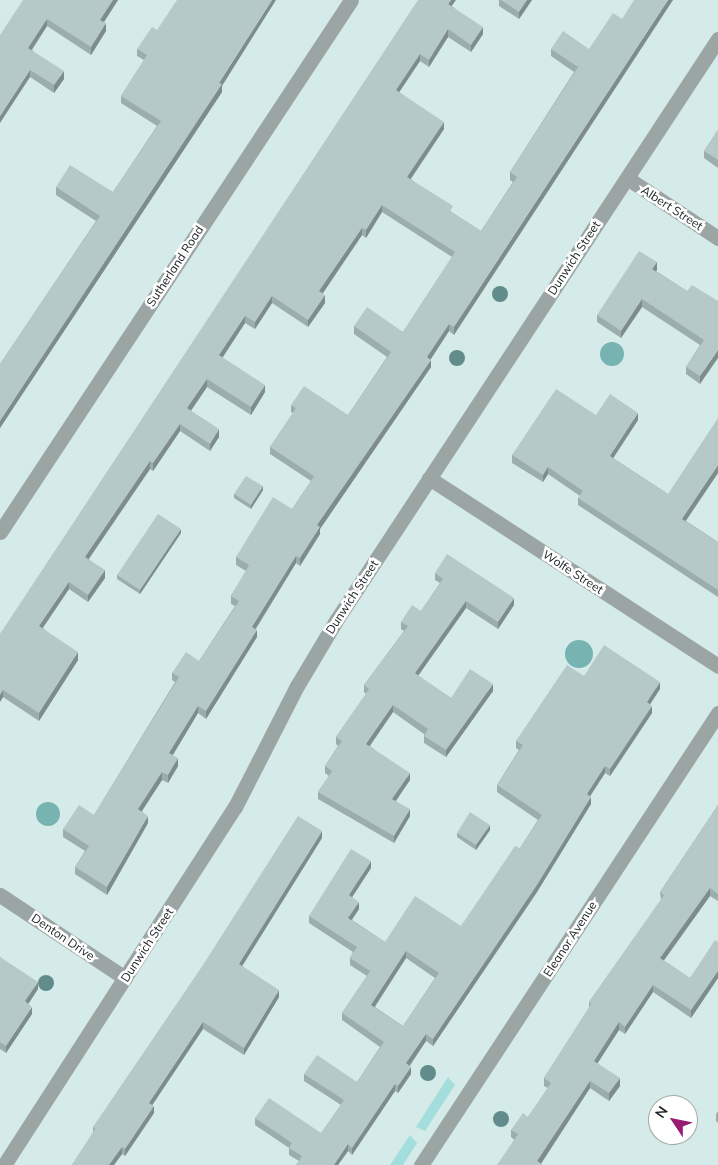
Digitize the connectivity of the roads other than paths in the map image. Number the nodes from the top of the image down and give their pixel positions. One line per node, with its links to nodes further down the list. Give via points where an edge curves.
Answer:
1 (351, 0): 6 (street, Sutherland Road)
2 (718, 39): 3 (street, Dunwich Street)
3 (626, 178): 4 (street, Albert Street); 5 (street, Dunwich Street)
4 (718, 238)
5 (428, 478): 7 (street, Wolfe Street); 10 (street, Dunwich Street, via 296,686 235,807)
6 (0, 532)
7 (718, 666)
8 (718, 713): 12 (street, Eleanor Avenue)
9 (0, 895): 10 (street, Denton Drive)
10 (125, 978): 11 (street, Dunwich Street)
11 (4, 1165)
12 (421, 1165)

